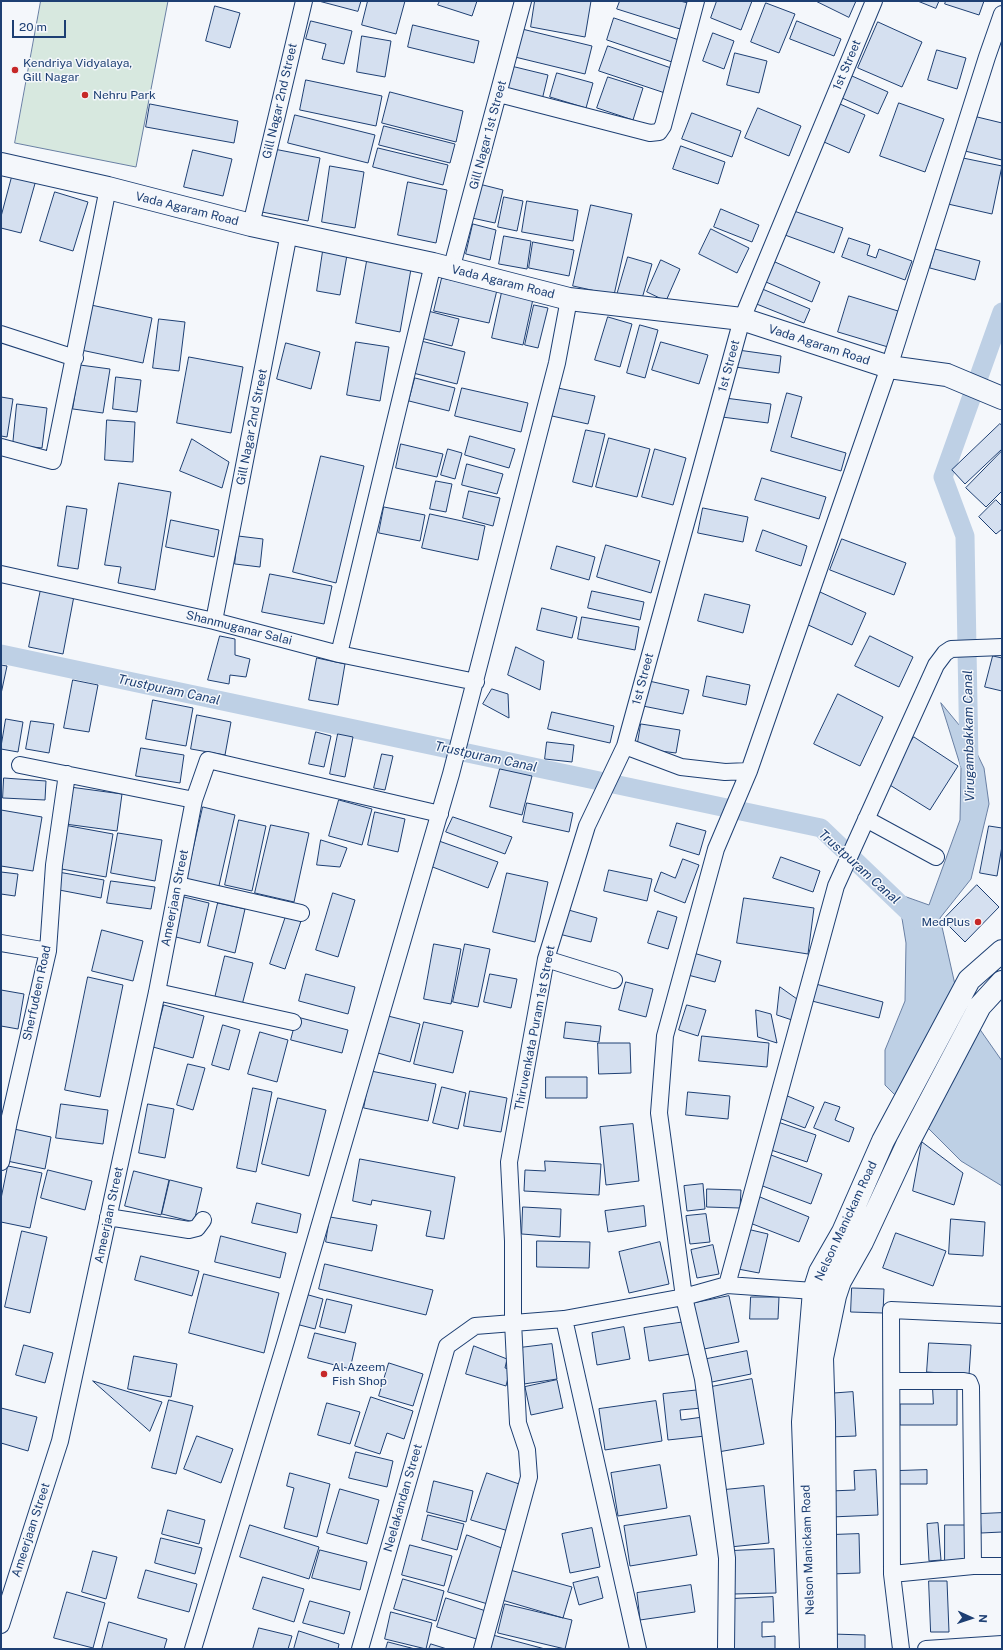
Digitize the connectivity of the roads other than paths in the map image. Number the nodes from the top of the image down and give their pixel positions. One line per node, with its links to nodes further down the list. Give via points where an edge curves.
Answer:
1 (523, 1): 6 (street, Gill Nagar 1st Street)
2 (696, 1): 6 (street, via 663,126 659,132 650,133)
3 (874, 1): 13 (street, 1st Street)
4 (301, 2): 9 (street, Gill Nagar 2nd Street)
5 (1002, 14): 16 (street)
6 (499, 94): 11 (street, Gill Nagar 1st Street)
7 (1, 164): 8 (main road, Vada Agaram Road)
8 (108, 188): 9 (main road, Vada Agaram Road); 15 (street)
9 (251, 225): 10 (main road, Vada Agaram Road)
10 (289, 233): 11 (main road, Vada Agaram Road); 20 (street, Gill Nagar 2nd Street)
11 (442, 267): 12 (main road, Vada Agaram Road); 22 (street, Gill Nagar 1st Street)
12 (569, 299): 13 (main road, Vada Agaram Road); 23 (street, via 557,363)
13 (742, 319): 16 (main road, Vada Agaram Road); 24 (street, 1st Street)
14 (1, 334): 15 (street)
15 (75, 358): 18 (street, via 53,461)
16 (889, 367): 17 (main road, Vada Agaram Road, via 947,375); 26 (street)
17 (1002, 398)
18 (1, 447)
19 (1, 574): 20 (street, Shanmuganar Salai)
20 (214, 621): 22 (street, Shanmuganar Salai)
21 (1002, 646): 30 (street, via 951,648 944,653 936,665)
22 (339, 654): 23 (street, Shanmuganar Salai)
23 (476, 682): 29 (street)
24 (625, 746): 26 (street, via 681,767 725,772); 37 (street, Thiruvenkata Puram 1st Street, via 587,826)
25 (20, 765): 27 (street)
26 (749, 771): 47 (street, via 716,849 665,1036 659,1113)
27 (67, 774): 28 (street); 35 (street, Sherfudeen Road, via 54,864)
28 (194, 800): 29 (street, Ameerjaan Street, via 208,760); 32 (street, Ameerjaan Street)
29 (440, 814): 57 (street)
30 (866, 819): 31 (street); 45 (street, via 836,886)
31 (936, 857)
32 (178, 885): 33 (street); 40 (street, Ameerjaan Street)
33 (301, 913)
34 (1, 943): 35 (street)
35 (48, 951): 42 (street, Sherfudeen Road, via 8,1121)
36 (1002, 951): 46 (main road, Nelson Manickam Road, via 969,980 883,1141 843,1232 820,1272)
37 (546, 959): 38 (street); 50 (street, Thiruvenkata Puram 1st Street, via 509,1162 513,1241)
38 (614, 980)
39 (1002, 982): 63 (main road, Nelson Manickam Road, via 980,1006 908,1143 835,1296 822,1358)
40 (157, 992): 41 (street); 43 (street, Ameerjaan Street)
41 (293, 1022)
42 (1, 1162)
43 (108, 1217): 44 (street, via 189,1230 197,1228); 55 (street, Ameerjaan Street, via 60,1441)
44 (203, 1220)
45 (726, 1285): 46 (street); 47 (street)
46 (814, 1291): 62 (main road, Nelson Manickam Road, via 803,1422)
47 (684, 1297): 49 (street); 61 (street, via 703,1379 727,1558)
48 (1002, 1315): 51 (street, via 891,1310)
49 (564, 1318): 50 (street); 60 (street)
50 (512, 1322): 58 (street, Neelakandan Street, via 476,1326 447,1346); 59 (street, Thiruvenkata Puram 1st Street, via 518,1423 527,1450 529,1477)
51 (892, 1381): 52 (street, via 964,1380 971,1387); 54 (street)
52 (973, 1566): 53 (street); 54 (street)
53 (1002, 1566)
54 (892, 1574): 64 (street)
55 (1, 1625)
56 (998, 1646): 65 (street)
57 (193, 1649)
58 (360, 1649)
59 (482, 1649)
60 (638, 1649)
61 (726, 1649)
62 (812, 1649)
63 (826, 1649)
64 (901, 1649)
65 (926, 1649)

